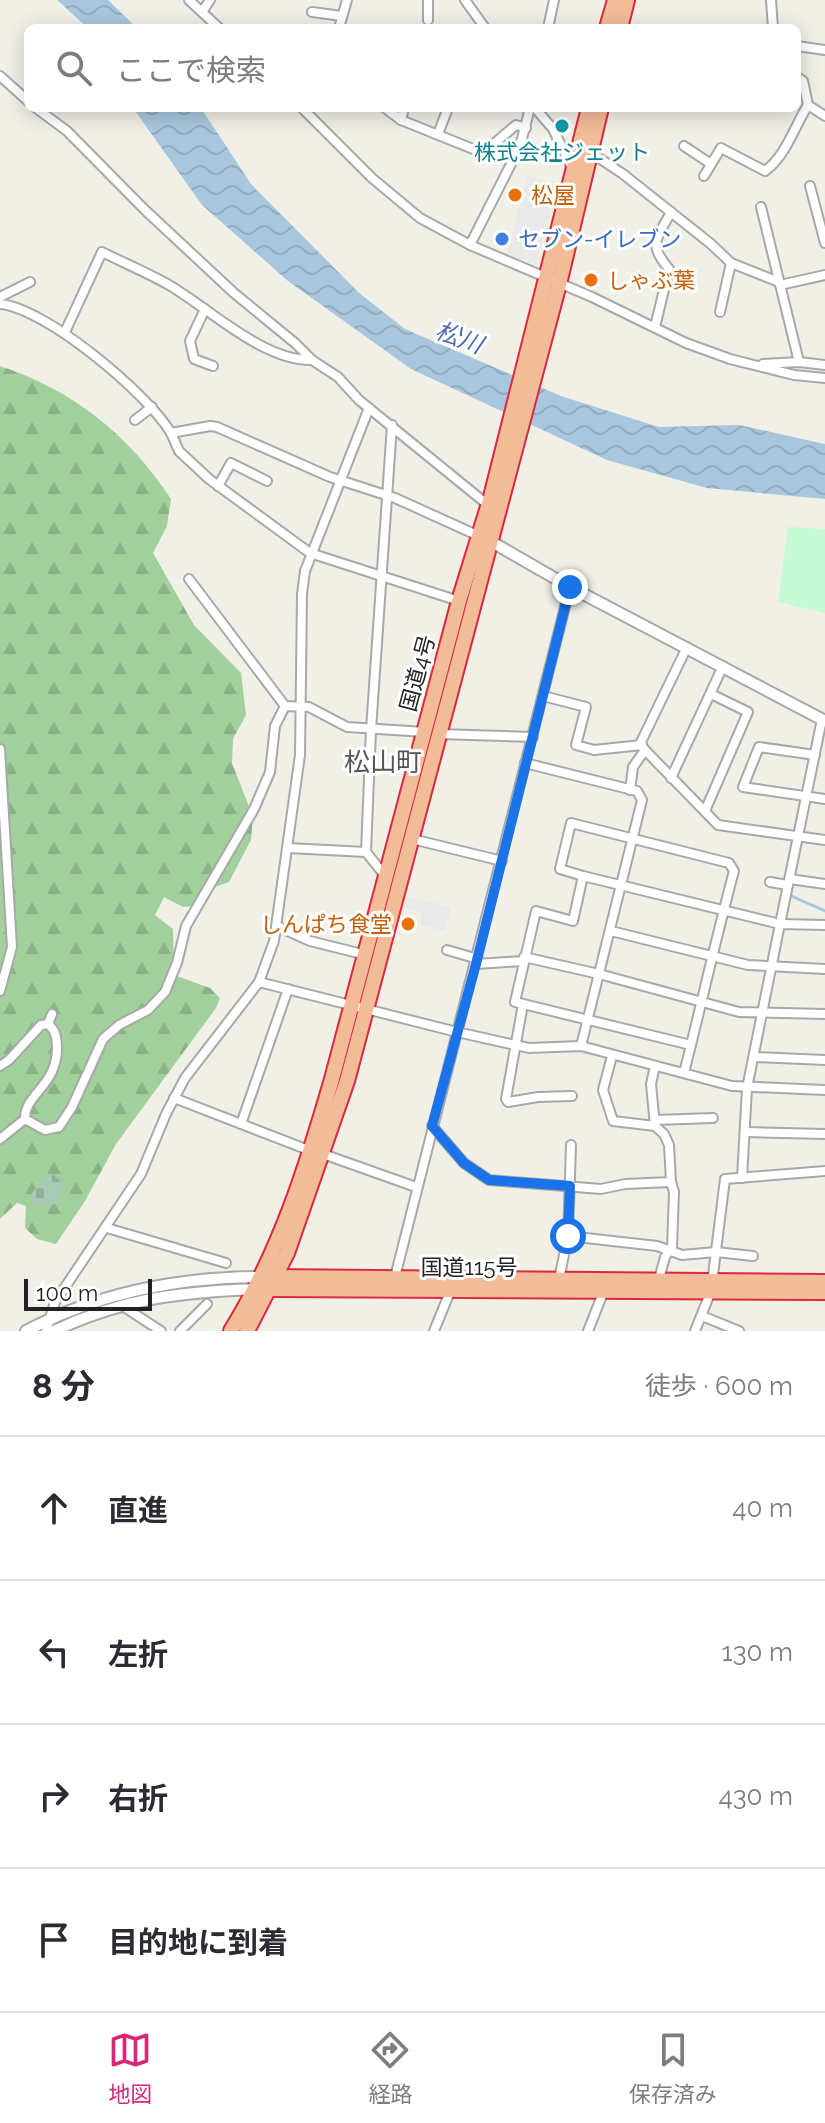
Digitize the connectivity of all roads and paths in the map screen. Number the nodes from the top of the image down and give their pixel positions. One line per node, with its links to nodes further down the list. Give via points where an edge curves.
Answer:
1 (189, 0): 10 (street)
2 (210, 0): 10 (street)
3 (347, 0): 12 (street)
4 (428, 0): 13 (street)
5 (465, 0): 16 (street)
6 (554, 0): 17 (street)
7 (615, 0): 18 (highway)
8 (627, 0): 19 (highway)
9 (771, 0): 20 (street)
10 (202, 12): 14 (street)
11 (312, 12): 12 (street)
12 (342, 16): 15 (street)
13 (428, 20)
14 (215, 24)
15 (340, 24)
16 (482, 24)
17 (549, 24)
18 (608, 24)
19 (621, 24)
20 (773, 24)
21 (801, 47): 22 (street)
22 (825, 50)
23 (3, 79): 25 (street); 26 (street)
24 (801, 80): 27 (street)
25 (0, 91)
26 (24, 97)
27 (808, 105): 37 (street); 43 (street, via 778,162 765,171 721,148)
28 (41, 112): 63 (street)
29 (306, 112): 51 (street, via 420,218)
30 (390, 112): 38 (street)
31 (403, 112): 38 (street)
32 (446, 112): 40 (street)
33 (531, 112): 39 (street)
34 (536, 112): 44 (street, via 553,129)
35 (588, 112): 44 (highway, 国道4号)
36 (600, 112): 42 (highway, 国道4号)
37 (825, 116)
38 (401, 120): 40 (street)
39 (526, 128): 40 (street, via 516,125 483,153); 51 (street)
40 (438, 134)
41 (684, 146): 43 (street)
42 (590, 152): 48 (street); 56 (highway, 国道4号)
43 (711, 164): 45 (street)
44 (574, 172): 56 (highway, 国道4号)
45 (704, 176)
46 (810, 186): 49 (street)
47 (761, 207): 55 (street)
48 (671, 212): 52 (street); 61 (street, via 656,242 658,258 669,269)
49 (822, 217): 50 (street)
50 (825, 243)
51 (470, 245): 56 (street)
52 (731, 263): 55 (street); 60 (street)
53 (825, 275): 55 (street)
54 (30, 282): 57 (street)
55 (779, 284): 64 (street)
56 (552, 285): 61 (street); 78 (highway, 国道4号)
57 (0, 297)
58 (0, 304): 62 (street, via 29,312)
59 (205, 309): 62 (street, via 102,252); 63 (street, via 283,356); 67 (street, via 190,341 194,359)
60 (720, 312)
61 (655, 327): 65 (street, via 686,343)
62 (65, 332): 69 (street)
63 (312, 360): 70 (street)
64 (799, 362): 65 (street); 66 (street)
65 (758, 365): 68 (street)
66 (825, 365)
67 (213, 366)
68 (825, 378)
69 (152, 407): 71 (street); 73 (street)
70 (369, 408): 72 (street); 74 (street)
71 (135, 420)
72 (392, 425): 77 (street); 78 (street)
73 (171, 433): 74 (street, via 217,427); 76 (street, via 179,451)
74 (340, 480): 77 (street); 80 (street)
75 (267, 481): 76 (street, via 231,463)
76 (218, 486): 80 (street)
77 (386, 496): 79 (street); 81 (street)
78 (494, 502): 79 (highway, 国道4号)
79 (485, 538): 83 (street); 84 (highway, 国道4号); 93 (highway, 国道4号)
80 (310, 553): 81 (street); 90 (street, via 302,594)
81 (382, 578): 84 (street); 92 (street)
82 (189, 579): 89 (street)
83 (570, 587): 85 (street); 88 (street)
84 (459, 601): 93 (highway, 国道4号)
85 (687, 647): 86 (street); 95 (street, via 641,742)
86 (723, 666): 87 (street); 91 (street)
87 (711, 694): 99 (street); 103 (street, via 748,712)
88 (543, 696): 94 (street); 95 (street, via 586,707 576,745 594,750)
89 (285, 706): 90 (street); 156 (street, via 275,726 270,772 186,926 165,992 148,1010 103,1039 59,1127 45,1130)
90 (301, 706): 92 (street, via 347,727); 108 (street)
91 (824, 720): 97 (street)
92 (371, 730): 93 (street); 109 (street)
93 (432, 733): 94 (street); 106 (highway, 国道4号); 112 (highway, 国道4号)
94 (533, 737): 98 (street)
95 (644, 748): 99 (street); 100 (street, via 633,767)
96 (0, 749): 132 (street, via 12,947)
97 (815, 755): 101 (street); 101 (street, via 759,747 743,787)
98 (525, 763): 100 (street); 110 (street)
99 (671, 778): 103 (street)
100 (630, 790): 105 (street, via 642,800)
101 (806, 796): 102 (street); 104 (street)
102 (825, 799)
103 (705, 811): 104 (street, via 722,827)
104 (798, 837): 107 (street); 114 (street)
105 (633, 838): 111 (street, via 571,823 560,869); 116 (street); 117 (street, via 729,863 734,871)
106 (412, 839): 110 (street); 135 (highway, 国道4号)
107 (825, 840)
108 (288, 848): 109 (street); 120 (street)
109 (366, 852): 112 (street)
110 (502, 861): 126 (street)
111 (583, 876): 116 (street); 125 (street, via 573,921 536,911)
112 (386, 878): 123 (highway, 国道4号)
113 (770, 882): 114 (street)
114 (789, 882): 115 (street); 118 (street)
115 (825, 884)
116 (622, 886): 117 (street); 121 (street)
117 (724, 910): 118 (street); 124 (street)
118 (780, 924): 119 (street); 127 (street)
119 (825, 925)
120 (277, 926): 123 (street, via 310,941); 130 (street)
121 (611, 931): 124 (street); 129 (street)
122 (447, 950): 126 (street)
123 (366, 955): 135 (highway, 国道4号)
124 (712, 957): 127 (street); 133 (street)
125 (524, 959): 126 (street); 129 (street); 134 (street, via 515,1002)
126 (477, 962): 141 (street)
127 (772, 968): 128 (street); 136 (street)
128 (825, 969)
129 (599, 974): 133 (street); 139 (street)
130 (259, 982): 131 (street); 154 (street, via 200,1055)
131 (288, 989): 135 (street); 158 (street)
132 (0, 991)
133 (702, 1002): 136 (street); 143 (street)
134 (523, 1004): 139 (street); 142 (street)
135 (359, 1008): 141 (street); 164 (highway, 国道4号)
136 (764, 1012): 138 (street); 146 (street)
137 (52, 1014): 140 (street)
138 (825, 1014)
139 (588, 1018): 143 (street); 144 (street)
140 (48, 1024): 148 (street); 156 (street, via 56,1035 57,1060 50,1079 24,1110)
141 (457, 1032): 142 (street); 159 (street)
142 (514, 1045): 144 (street); 153 (street, via 508,1102)
143 (691, 1045): 150 (street)
144 (581, 1046): 145 (street)
145 (612, 1056): 149 (street); 157 (street, via 603,1090 613,1121)
146 (755, 1057): 147 (street); 151 (street)
147 (825, 1060)
148 (0, 1066)
149 (655, 1066): 150 (street); 157 (street)
150 (684, 1073): 151 (street)
151 (747, 1088): 152 (street); 160 (street)
152 (825, 1090)
153 (572, 1096)
154 (174, 1098): 158 (street); 170 (street, via 141,1174)
155 (713, 1118): 157 (street)
156 (25, 1119): 162 (street)
157 (655, 1123): 167 (street, via 669,1145)
158 (241, 1124): 164 (street)
159 (432, 1126): 168 (street, via 464,1163 489,1180); 169 (street)
160 (745, 1132): 161 (street); 166 (street)
161 (825, 1134)
162 (0, 1139)
163 (571, 1145): 168 (street)
164 (317, 1152): 169 (street); 180 (highway, 国道4号)
165 (825, 1171): 166 (street)
166 (742, 1178): 173 (street, via 725,1179)
167 (671, 1182): 168 (street, via 601,1189); 172 (street, via 674,1220)
168 (570, 1186): 171 (street)
169 (416, 1187): 176 (street)
170 (107, 1228): 175 (street); 188 (street, via 55,1302)
171 (568, 1236): 172 (street); 177 (street)
172 (668, 1250): 173 (street, via 682,1255); 178 (street)
173 (716, 1252): 174 (street); 183 (street)
174 (753, 1256)
175 (226, 1263)
176 (395, 1277): 180 (highway, 国道115号); 181 (highway, 国道115号)
177 (559, 1279): 181 (highway, 国道115号); 182 (highway, 国道115号)
178 (659, 1279): 182 (highway, 国道115号); 183 (highway, 国道115号)
179 (825, 1282): 183 (highway, 国道115号)
180 (267, 1283): 181 (highway, 国道115号); 186 (street); 188 (street, via 174,1282 83,1304); 194 (highway); 195 (highway)
181 (452, 1283): 182 (highway, 国道115号); 196 (street)
182 (605, 1284): 183 (highway, 国道115号); 197 (street)
183 (711, 1286): 184 (highway, 国道115号); 187 (street)
184 (825, 1292)
185 (207, 1304): 193 (street)
186 (121, 1305): 191 (street); 192 (street)
187 (702, 1316): 198 (street); 199 (street)
188 (50, 1318): 189 (street); 190 (street)
189 (26, 1331)
190 (46, 1331)
191 (54, 1331)
192 (161, 1331)
193 (180, 1331)
194 (231, 1331)
195 (247, 1331)
196 (434, 1331)
197 (588, 1331)
198 (695, 1331)
199 (739, 1331)

